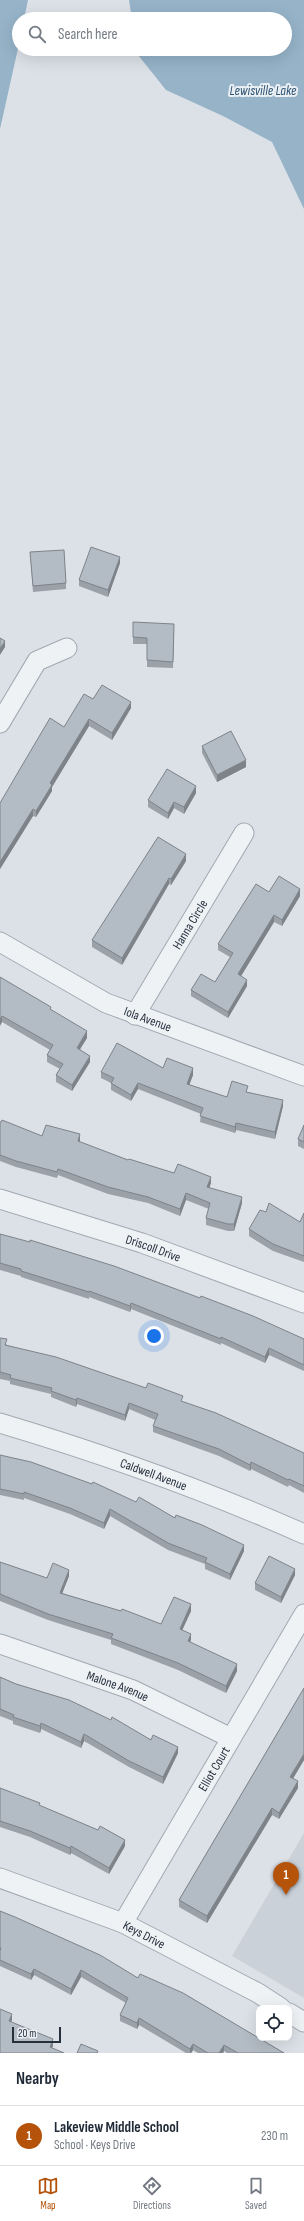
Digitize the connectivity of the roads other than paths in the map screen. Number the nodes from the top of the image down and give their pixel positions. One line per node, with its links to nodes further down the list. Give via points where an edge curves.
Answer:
1 (68, 648): 2 (street, via 37,661)
2 (0, 723)
3 (244, 833): 5 (street, Hanna Circle)
4 (0, 942): 5 (street, Iola Avenue, via 106,1003)
5 (135, 1015): 6 (street, Iola Avenue)
6 (304, 1076)
7 (0, 1199): 8 (street, Driscoll Drive, via 142,1242)
8 (304, 1303)
9 (0, 1423): 10 (street, Caldwell Avenue, via 151,1471)
10 (304, 1534)
11 (304, 1614): 13 (street, Elliot Court)
12 (0, 1644): 13 (street, Malone Avenue, via 133,1690)
13 (231, 1738): 15 (street, Elliot Court)
14 (0, 1878): 15 (street, Keys Drive)
15 (123, 1923): 16 (street, Keys Drive)
16 (276, 2005)
17 (292, 2015): 18 (street)
18 (304, 2022)

